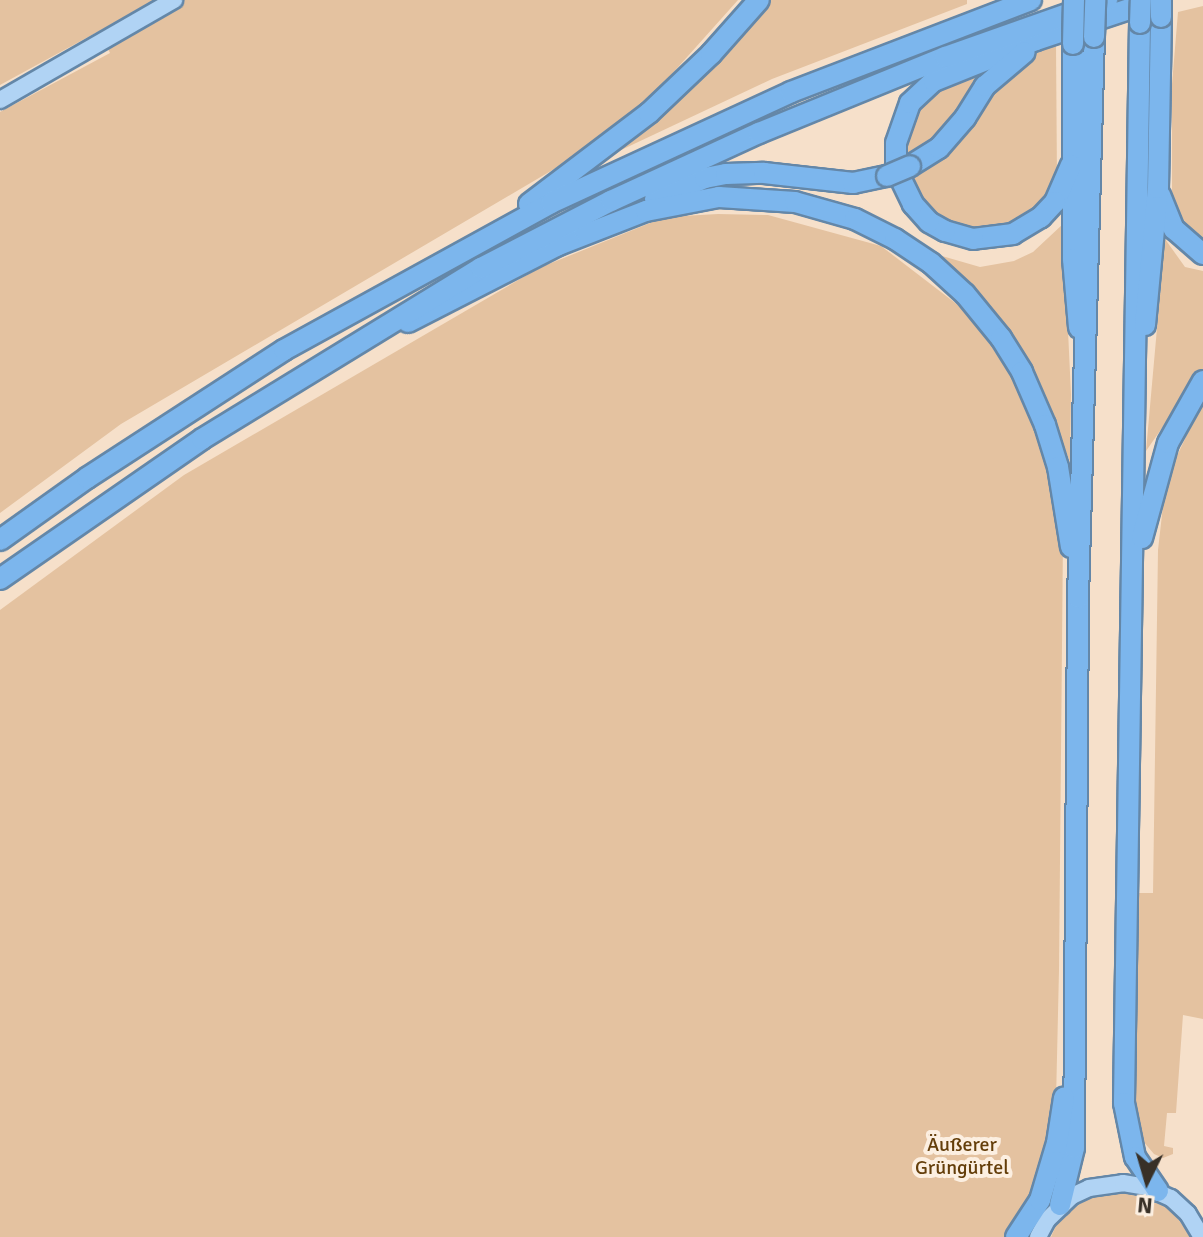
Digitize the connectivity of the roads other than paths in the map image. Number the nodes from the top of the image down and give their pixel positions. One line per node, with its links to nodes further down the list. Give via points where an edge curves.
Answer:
1 (174, 0): 12 (main road)
2 (759, 0): 15 (highway, via 641,120)
3 (1000, 0): 11 (highway)
4 (1031, 0): 11 (highway)
5 (1074, 0): 13 (highway, bridge)
6 (1095, 0): 19 (highway, bridge)
7 (1107, 0): 18 (highway, via 851,94 677,170 481,268)
8 (1141, 0): 21 (highway, bridge)
9 (1176, 0): 16 (highway, bridge, via 1032,48 985,86 945,142 887,176 853,183 764,173 705,178)
10 (1159, 6): 13 (highway, via 1036,40 934,81 910,103 896,143 899,179 920,213 945,231 973,239 1013,234 1041,217 1055,202); 14 (highway)
11 (943, 31): 15 (highway, via 672,144)
12 (0, 100)
13 (1071, 165): 19 (highway, via 1074,288)
14 (1158, 188): 17 (highway, via 1174,229); 21 (highway)
15 (486, 237): 22 (highway, via 284,350)
16 (556, 246): 18 (highway, via 433,311); 25 (highway, via 674,203 738,197 833,211 915,252 965,294 1022,372 1058,467)
17 (1203, 254)
18 (359, 340): 23 (highway, via 202,439)
19 (1085, 364): 25 (highway)
20 (1203, 381): 24 (highway, via 1161,463)
21 (1136, 396): 24 (highway)
22 (0, 540)
23 (0, 579)
24 (1135, 581): 27 (highway, via 1126,1121 1135,1157)
25 (1078, 598): 26 (highway)
26 (1072, 1059): 28 (highway, via 1074,1148); 30 (highway, via 1040,1200)
27 (1158, 1191): 28 (main road, via 1113,1183 1089,1188); 31 (main road, via 1188,1214)
28 (1060, 1205): 29 (main road)
29 (1037, 1236)
30 (1016, 1237)
31 (1202, 1237)

